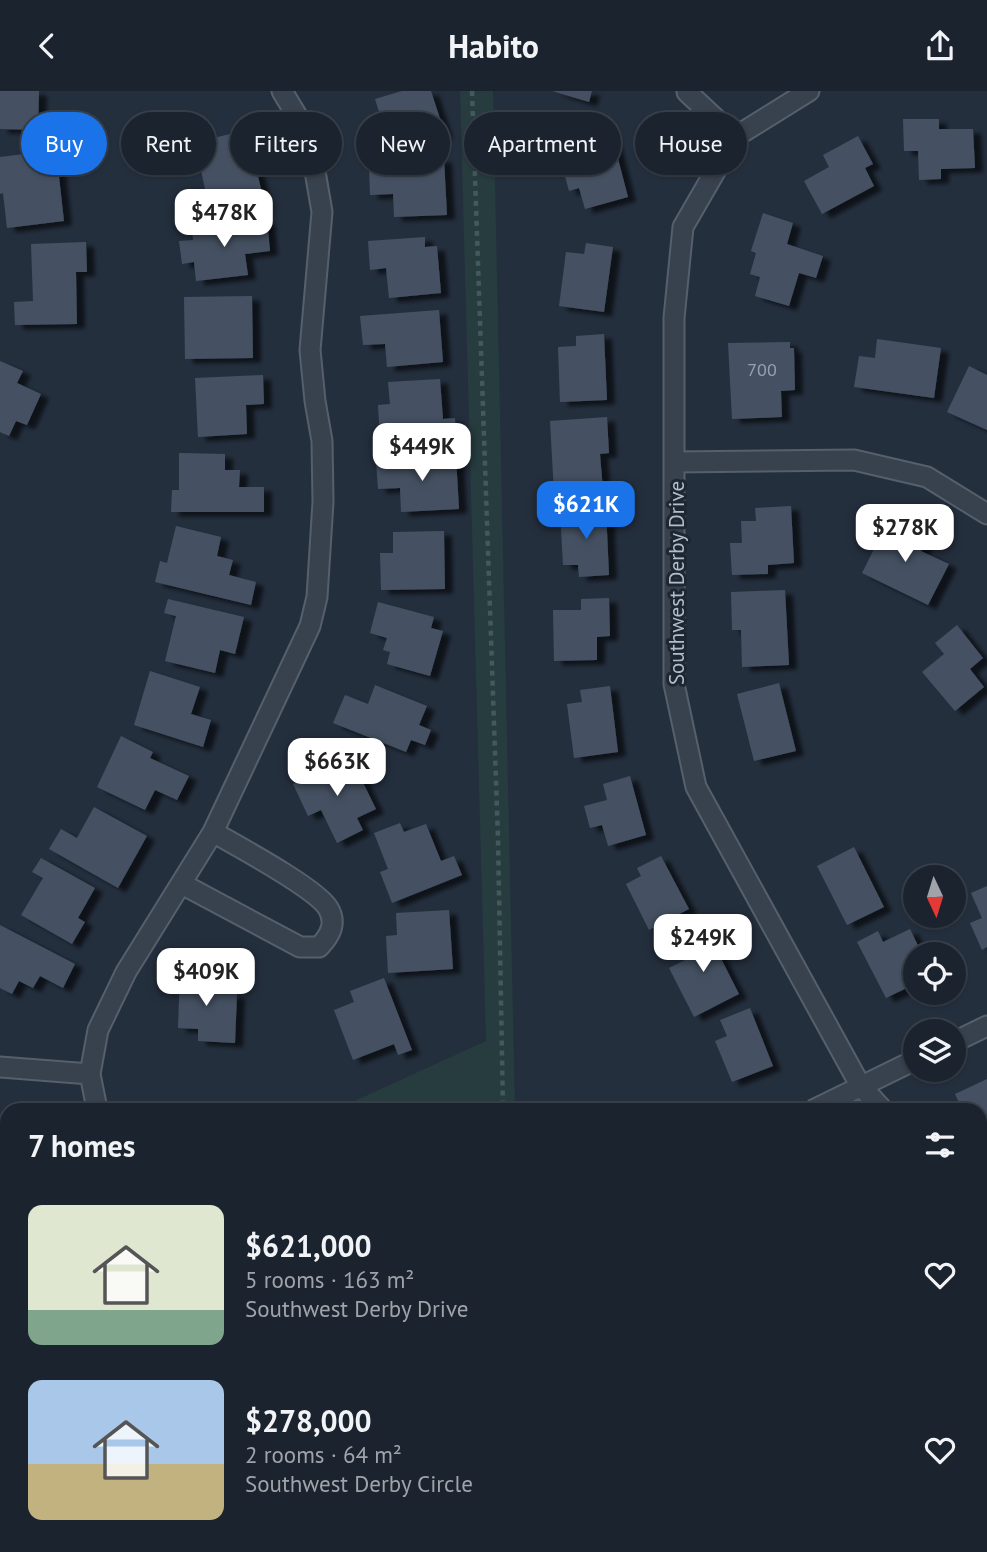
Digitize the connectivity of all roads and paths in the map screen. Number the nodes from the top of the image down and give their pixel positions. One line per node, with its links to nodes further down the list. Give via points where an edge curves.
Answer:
1 (282, 91): 10 (street, via 309,136 322,212 310,349 322,441 317,597 310,626)
2 (472, 91): 19 (path)
3 (809, 91): 6 (street, Southwest Derby Drive)
4 (687, 92): 5 (street)
5 (708, 112)
6 (747, 130)
7 (713, 175): 8 (street, Southwest Derby Drive, via 683,227 674,318)
8 (675, 462): 9 (street, via 854,460 927,477); 17 (street, Southwest Derby Drive, via 674,684 696,787)
9 (987, 515)
10 (213, 832): 11 (street); 11 (street, via 314,893 328,907 333,921 329,936 319,947 300,947)
11 (182, 884): 16 (street, via 126,972 98,1030)
12 (987, 1026): 13 (street)
13 (966, 1036)
14 (903, 1066): 17 (street)
15 (0, 1067): 16 (street)
16 (90, 1075): 18 (street)
17 (860, 1086): 20 (street); 21 (street, Southwest Derby Drive)
18 (96, 1103)
19 (503, 1103)
20 (827, 1103)
21 (877, 1103)

